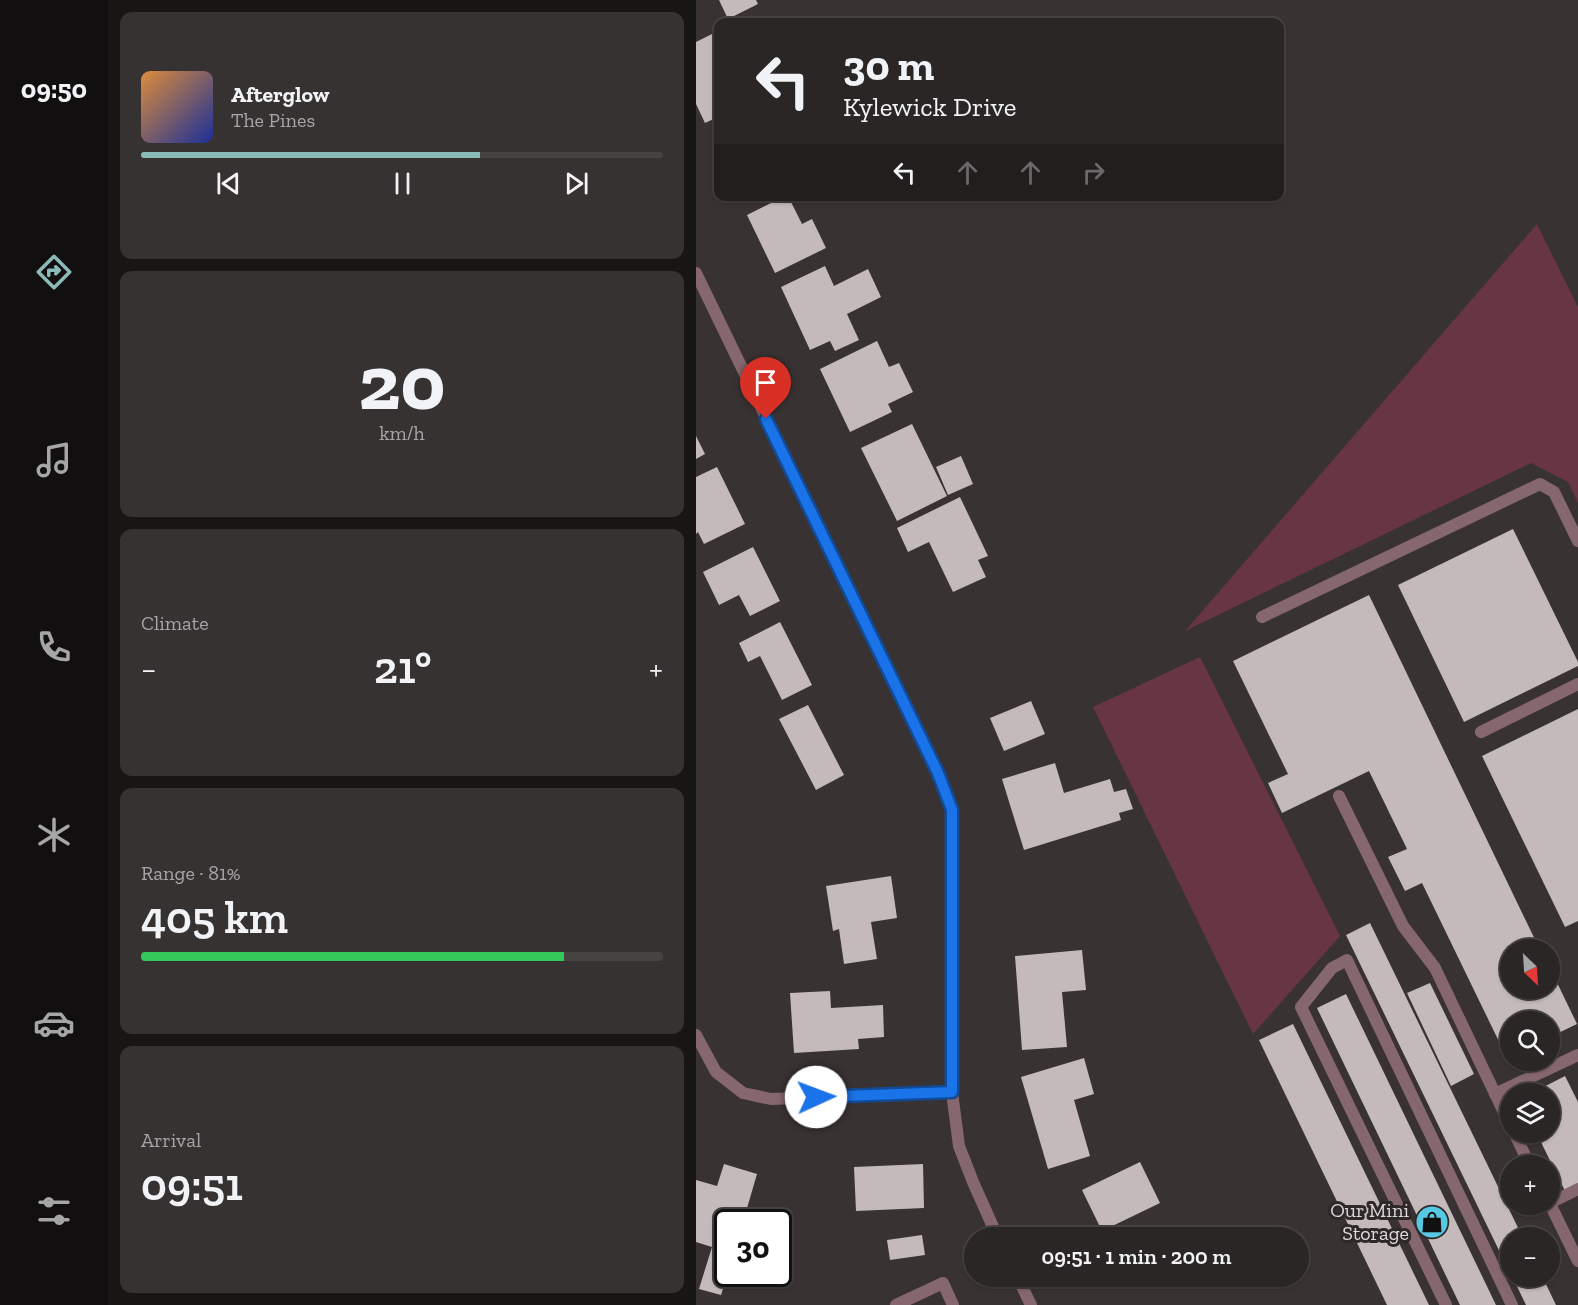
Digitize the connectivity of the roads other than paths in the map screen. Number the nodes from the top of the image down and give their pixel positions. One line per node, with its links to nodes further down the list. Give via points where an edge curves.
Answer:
1 (696, 273): 9 (street, via 938,773 952,810)
2 (1578, 541): 3 (street, via 1554,492 1540,484)
3 (1263, 617)
4 (1578, 684): 5 (street)
5 (1481, 732)
6 (1339, 796): 10 (street, via 1403,926 1435,968)
7 (696, 1035): 9 (street, via 716,1072 743,1093 771,1099)
8 (1578, 1055): 10 (street)
9 (952, 1092): 15 (street, via 959,1146)
10 (1495, 1094): 11 (street)
11 (1500, 1104)
12 (1578, 1190): 13 (street)
13 (1560, 1199)
14 (1555, 1215): 16 (street)
15 (993, 1227)
16 (1578, 1261)
17 (1022, 1287): 20 (street)
18 (896, 1305): 19 (street, via 943,1283)
19 (953, 1305)
20 (1031, 1305)
21 (1446, 1305): 22 (street, via 1301,1007 1332,968 1347,960)
22 (1512, 1305)

